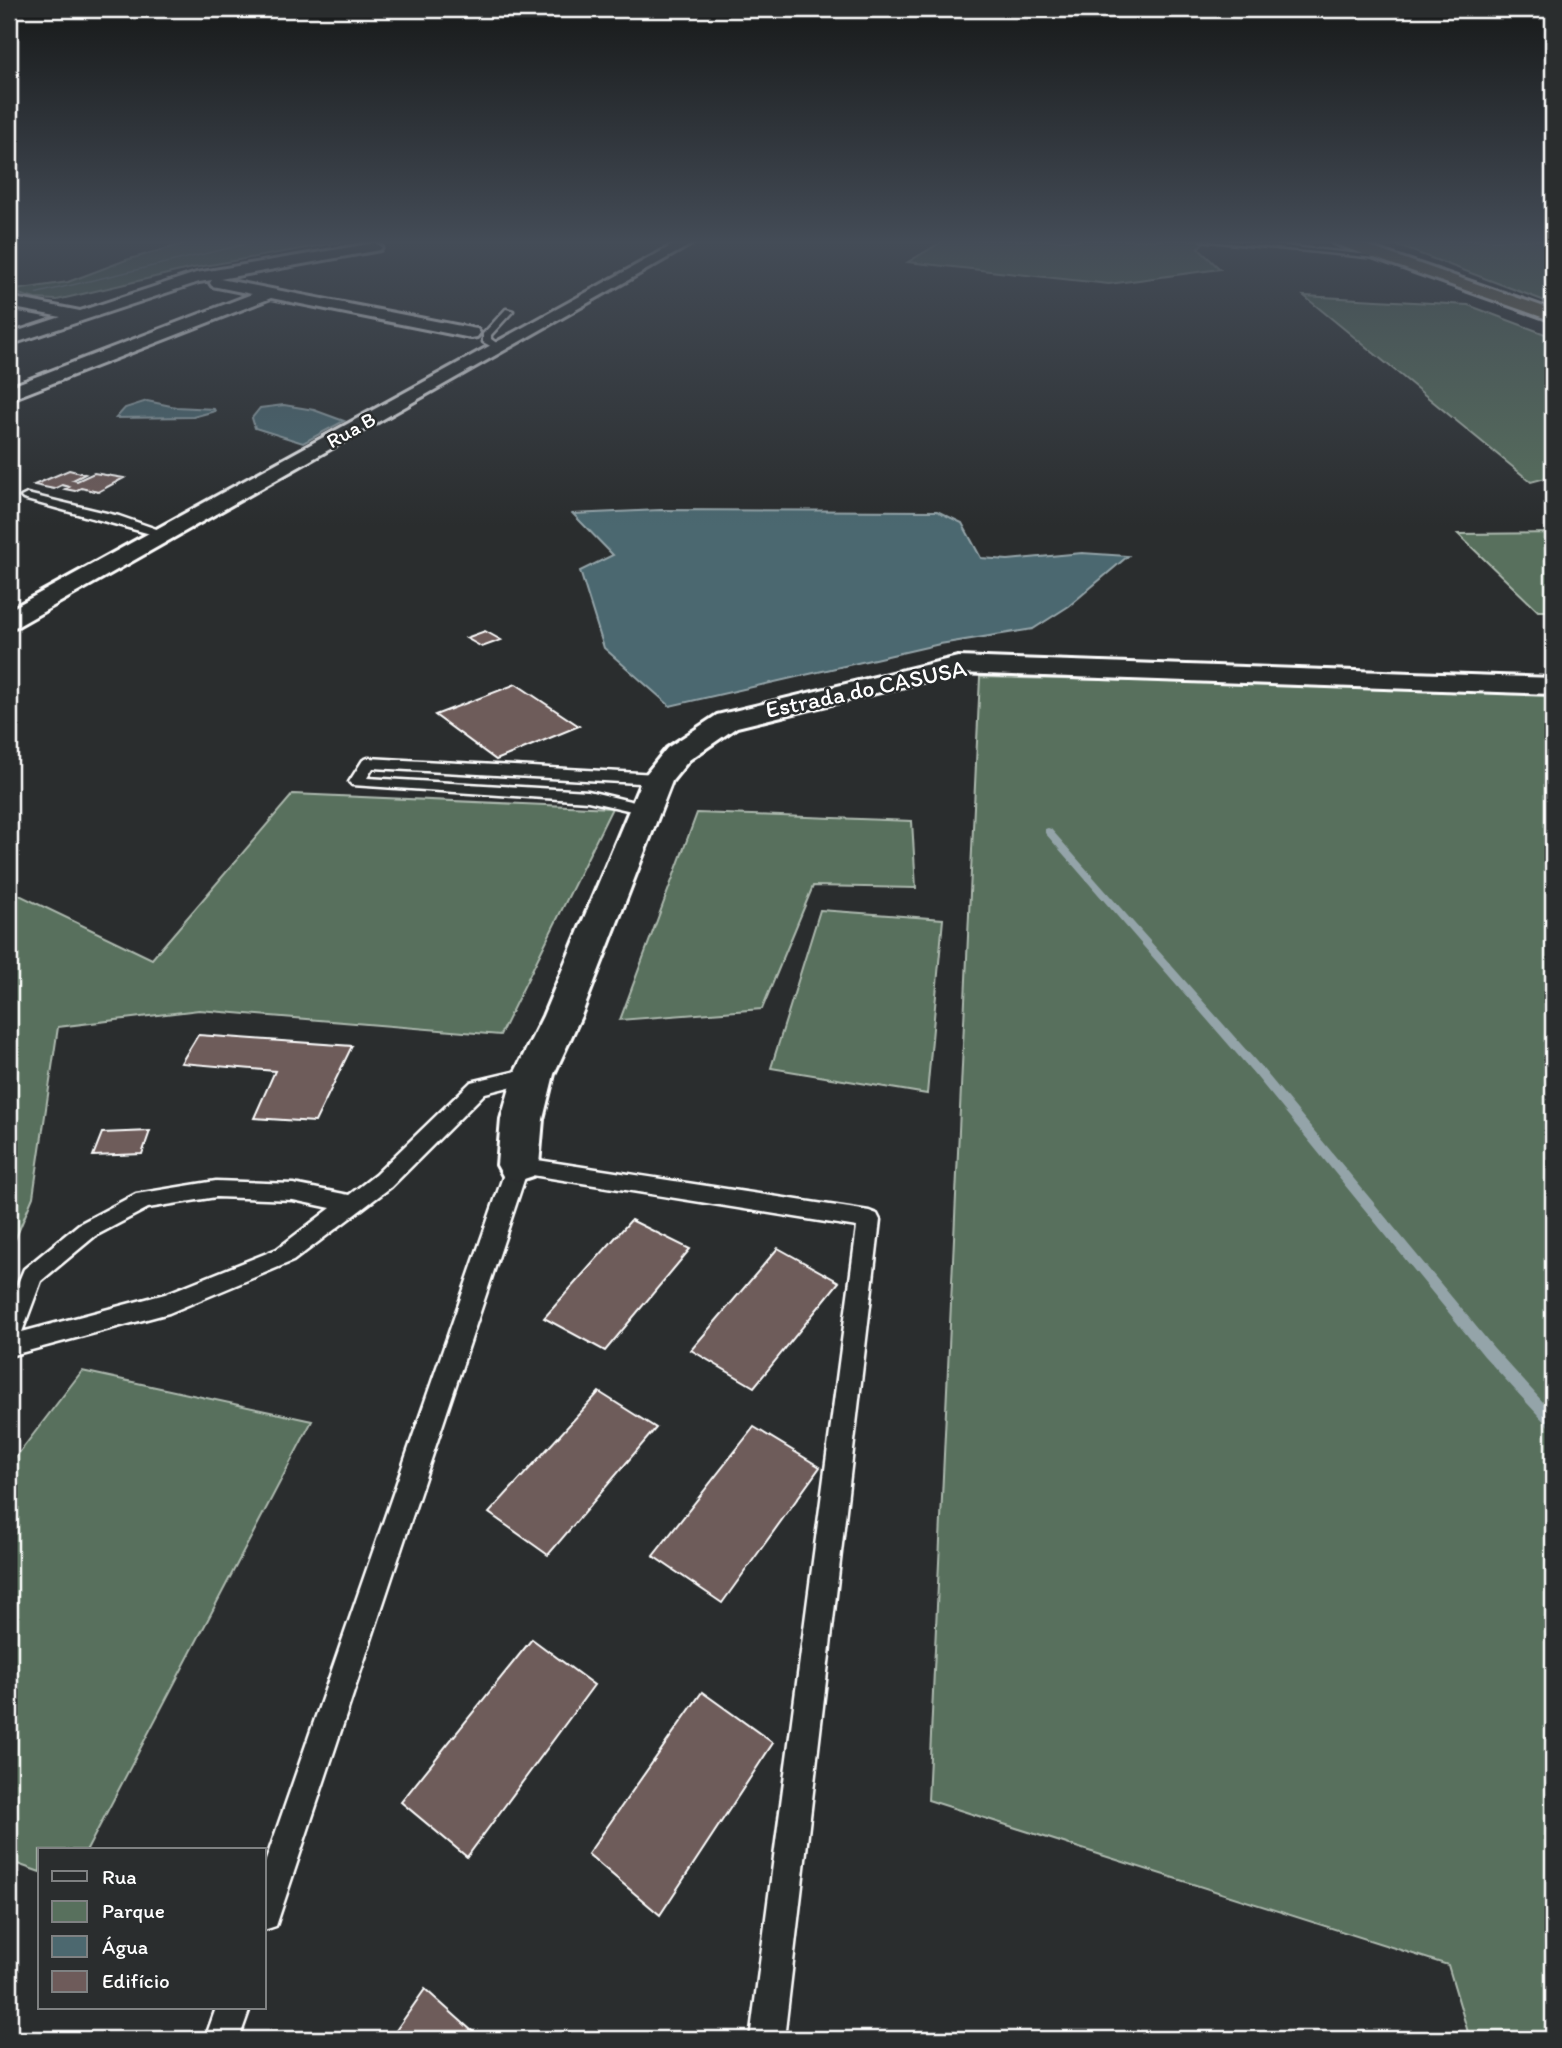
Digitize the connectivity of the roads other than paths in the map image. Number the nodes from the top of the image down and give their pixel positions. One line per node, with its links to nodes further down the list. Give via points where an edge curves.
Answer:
1 (157, 336): 7 (street)
2 (176, 336): 5 (street)
3 (487, 336): 6 (lane, via 486,340)
4 (519, 336): 6 (street, Rua B)
5 (200, 341)
6 (498, 347): 9 (street, Rua B)
7 (9, 394)
8 (27, 497): 9 (lane, via 111,515)
9 (165, 534): 10 (street, Rua B)
10 (9, 620)
11 (1553, 686): 13 (street, Estrada do CASUSA, via 958,665 727,721 678,754)
12 (596, 776): 13 (lane); 14 (lane); 14 (lane, via 368,763 357,782)
13 (657, 779): 15 (street, Estrada do CASUSA)
14 (588, 796): 15 (lane)
15 (645, 809): 16 (street, Estrada do CASUSA)
16 (534, 1074): 17 (street, Estrada do CASUSA, via 522,1119); 18 (lane, via 478,1087 383,1181)
17 (517, 1166): 21 (lane); 24 (lane, via 869,1220)
18 (352, 1204): 19 (lane, via 293,1192 216,1189 144,1200 87,1230 32,1276); 20 (lane, via 285,1255 182,1298)
19 (9, 1335)
20 (9, 1346)
21 (266, 1908)
22 (232, 2010): 23 (lane)
23 (222, 2039)
24 (767, 2039)

